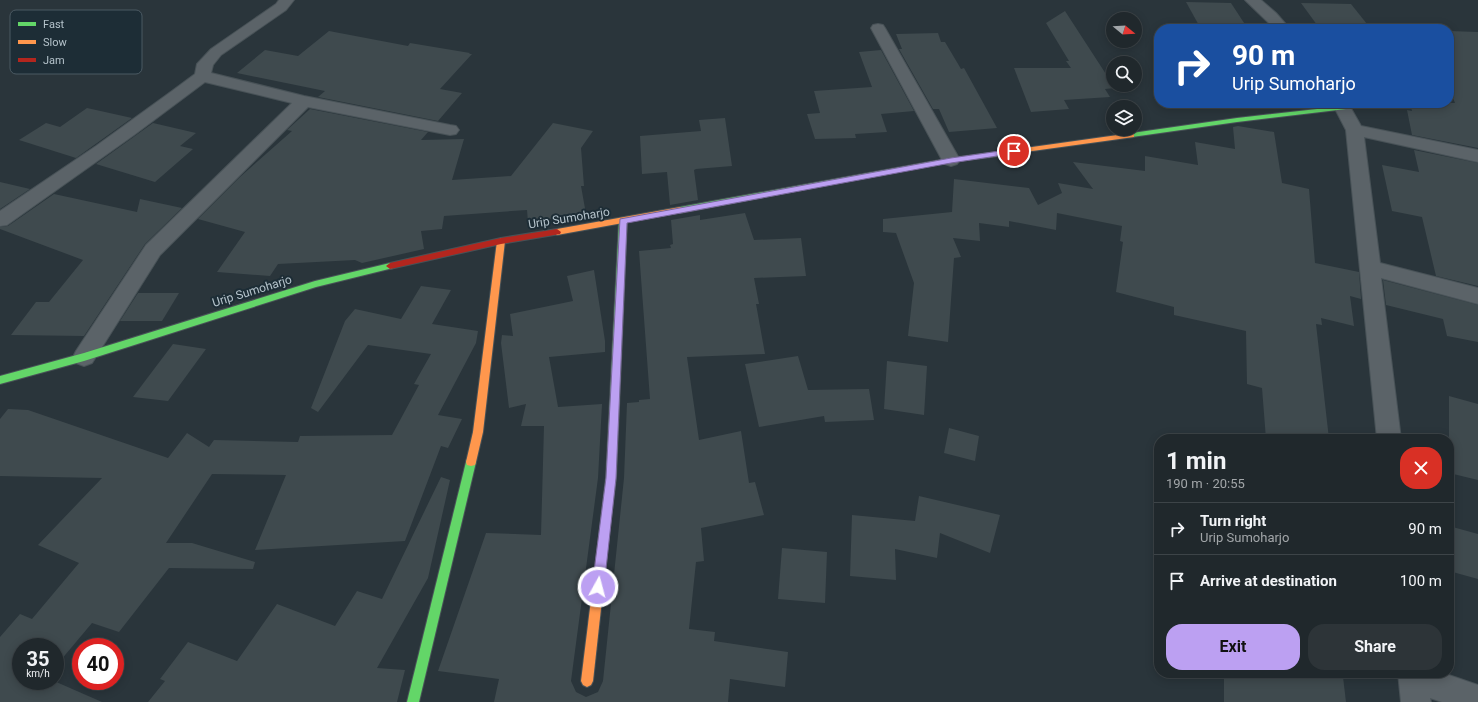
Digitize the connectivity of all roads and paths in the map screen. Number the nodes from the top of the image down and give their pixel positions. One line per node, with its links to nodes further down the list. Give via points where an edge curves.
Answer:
1 (287, 0): 5 (street, via 250,30 216,52 205,64)
2 (1252, 0): 3 (street)
3 (1278, 24)
4 (878, 28): 12 (street)
5 (202, 76): 6 (street); 13 (street, via 146,120)
6 (304, 101): 9 (street); 18 (street, via 153,250)
7 (1321, 108): 12 (street, Urip Sumoharjo)
8 (1344, 108): 10 (street)
9 (450, 130)
10 (1356, 130): 11 (street); 16 (street)
11 (1478, 156)
12 (951, 160): 14 (street, Urip Sumoharjo)
13 (0, 220)
14 (623, 221): 15 (street, Urip Sumoharjo); 21 (street, via 611,478)
15 (501, 241): 18 (street, Urip Sumoharjo, via 315,284); 24 (street, via 478,432)
16 (1371, 268): 17 (street); 20 (street)
17 (1478, 296)
18 (84, 357): 19 (street, Urip Sumoharjo)
19 (0, 380)
20 (1388, 434)
21 (587, 681)
22 (1414, 684): 23 (street)
23 (1478, 700)
24 (413, 702)

